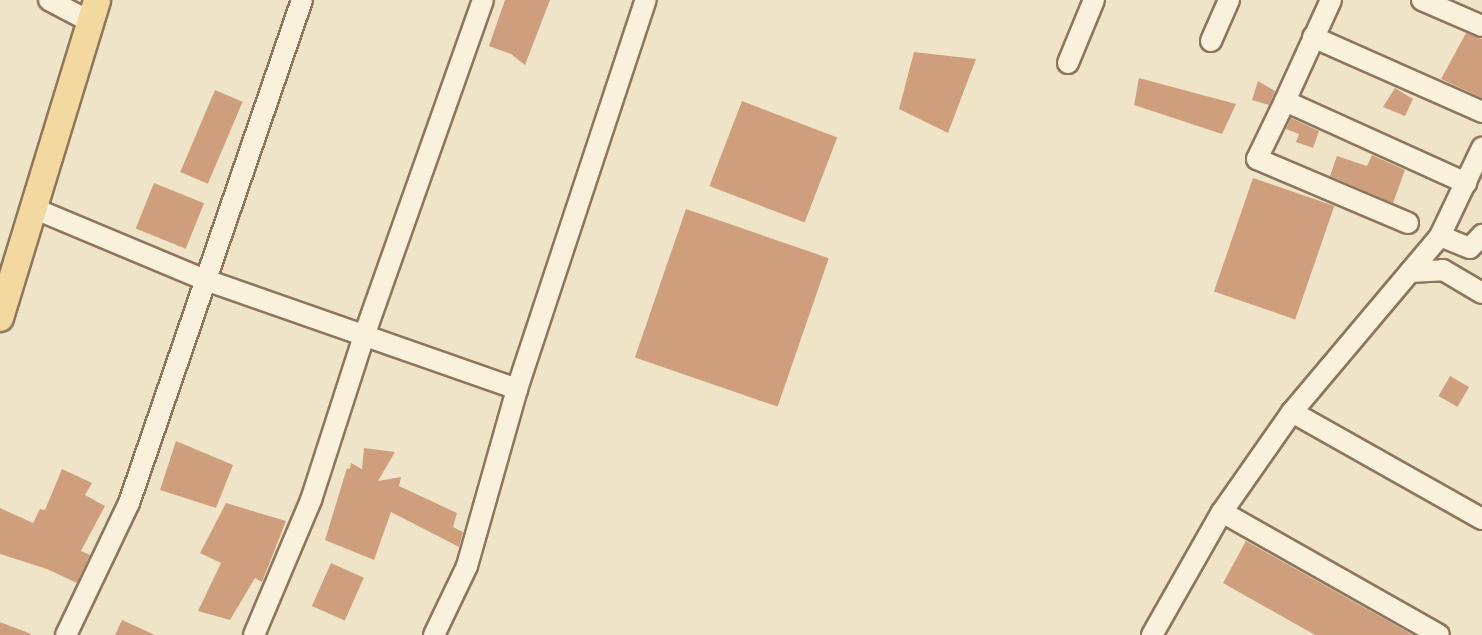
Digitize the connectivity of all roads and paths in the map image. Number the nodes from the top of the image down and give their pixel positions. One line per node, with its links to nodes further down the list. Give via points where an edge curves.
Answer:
1 (49, 0): 9 (street)
2 (302, 0): 24 (street)
3 (483, 0): 27 (street)
4 (646, 0): 28 (street)
5 (1094, 0): 13 (street)
6 (1229, 0): 12 (street)
7 (1331, 0): 11 (street)
8 (1422, 0): 10 (street)
9 (93, 11): 18 (main road)
10 (1482, 26)
11 (1313, 37): 14 (street); 15 (street)
12 (1211, 41)
13 (1068, 63)
14 (1285, 101): 17 (street); 19 (street, via 1257,159)
15 (1482, 112)
16 (1482, 148): 17 (street)
17 (1466, 183): 20 (street)
18 (33, 208): 24 (street); 26 (main road)
19 (1408, 223)
20 (1440, 236): 21 (street); 23 (street)
21 (1476, 242): 22 (street)
22 (1443, 270): 23 (street); 25 (street)
23 (1410, 272): 29 (street)
24 (203, 279): 27 (street); 32 (street, via 129,503)
25 (1482, 293)
26 (0, 318)
27 (364, 336): 28 (street); 33 (street, via 311,500)
28 (517, 389): 34 (street, via 467,566)
29 (1292, 412): 30 (street); 31 (street)
30 (1222, 512): 35 (street); 36 (street)
31 (1482, 519)
32 (66, 635)
33 (254, 635)
34 (434, 635)
35 (1152, 635)
36 (1439, 635)

